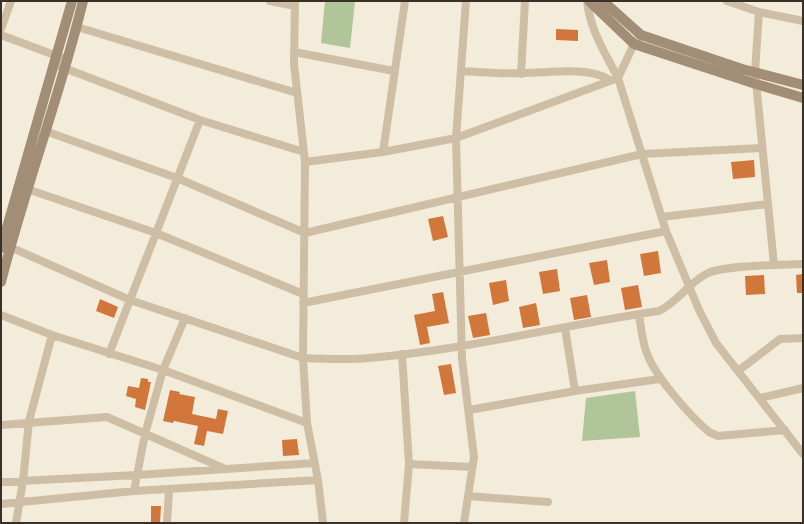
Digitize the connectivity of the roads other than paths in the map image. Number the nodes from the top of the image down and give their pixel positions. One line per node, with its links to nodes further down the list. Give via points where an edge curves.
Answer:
1 (11, 1): 15 (street)
2 (72, 1): 20 (street)
3 (83, 1): 14 (street)
4 (270, 1): 11 (street)
5 (405, 1): 22 (street)
6 (466, 1): 23 (street)
7 (525, 1): 25 (street)
8 (588, 1): 18 (street); 26 (street, via 588,14)
9 (604, 1): 17 (street)
10 (727, 1): 12 (street)
11 (295, 3): 19 (street)
12 (759, 12): 13 (street); 24 (street)
13 (803, 21)
14 (77, 27): 21 (street); 29 (street)
15 (1, 30)
16 (1, 35): 20 (street)
17 (641, 35): 18 (street); 24 (street)
18 (634, 44): 26 (street); 27 (street)
19 (294, 52): 22 (street); 29 (street)
20 (56, 61): 21 (street); 47 (street)
21 (66, 64): 31 (street); 32 (street)
22 (394, 71): 36 (street)
23 (461, 72): 25 (street); 33 (street)
24 (755, 72): 27 (street); 28 (street)
25 (521, 74): 26 (street, via 590,72)
26 (614, 79): 33 (street); 37 (street)
27 (756, 84): 30 (street); 34 (street)
28 (803, 85)
29 (297, 93): 35 (street)
30 (803, 98)
31 (200, 120): 35 (street); 39 (street)
32 (45, 131): 39 (street); 40 (street)
33 (456, 138): 36 (street); 41 (street)
34 (762, 148): 37 (street); 42 (street)
35 (304, 152): 38 (street)
36 (383, 152): 38 (street)
37 (642, 154): 41 (street); 43 (street)
38 (305, 162): 46 (street)
39 (177, 178): 45 (street); 46 (street)
40 (27, 189): 45 (street); 47 (street)
41 (458, 196): 46 (street); 50 (street)
42 (768, 204): 43 (street); 49 (street)
43 (662, 217): 44 (street)
44 (666, 231): 50 (street); 52 (street)
45 (156, 233): 53 (street); 54 (street)
46 (305, 233): 53 (street)
47 (5, 247): 51 (street); 54 (street)
48 (803, 264): 49 (street)
49 (774, 265): 52 (street, via 722,269 708,273)
50 (459, 271): 53 (street); 61 (street)
51 (1, 282)
52 (688, 286): 55 (street, via 668,306); 66 (street, via 716,343)
53 (303, 298): 64 (street)
54 (130, 300): 57 (street); 62 (street)
55 (639, 314): 58 (street); 67 (street, via 645,348)
56 (1, 315): 59 (street)
57 (185, 318): 64 (street); 65 (street)
58 (564, 328): 61 (street); 69 (street)
59 (52, 334): 62 (street); 72 (street)
60 (803, 338): 66 (street, via 780,339)
61 (461, 346): 63 (street); 71 (street)
62 (109, 354): 65 (street)
63 (402, 354): 64 (street, via 368,358); 79 (street)
64 (303, 358): 73 (street)
65 (163, 370): 73 (street); 76 (street)
66 (738, 371): 70 (street)
67 (660, 379): 69 (street); 75 (street, via 712,434 722,436)
68 (803, 388): 70 (street)
69 (575, 391): 71 (street)
70 (760, 398): 75 (street)
71 (469, 410): 80 (street, via 474,457)
72 (29, 421): 74 (street); 76 (street, via 107,417); 84 (street)
73 (307, 423): 78 (street)
74 (1, 425)
75 (785, 430): 77 (street)
76 (145, 434): 81 (street); 82 (street)
77 (803, 454)
78 (315, 463): 81 (street); 83 (street)
79 (409, 464): 80 (street); 95 (street)
80 (472, 467): 88 (street)
81 (224, 469): 82 (street)
82 (137, 475): 84 (street); 87 (street)
83 (318, 480): 86 (street); 94 (street)
84 (23, 481): 85 (street); 90 (street)
85 (1, 482)
86 (169, 490): 87 (street); 93 (street)
87 (134, 491): 90 (street)
88 (468, 496): 89 (street); 96 (street)
89 (548, 502)
90 (20, 503): 91 (street); 92 (street)
91 (1, 504)
92 (16, 523)
93 (167, 523)
94 (323, 523)
95 (404, 523)
96 (464, 523)

